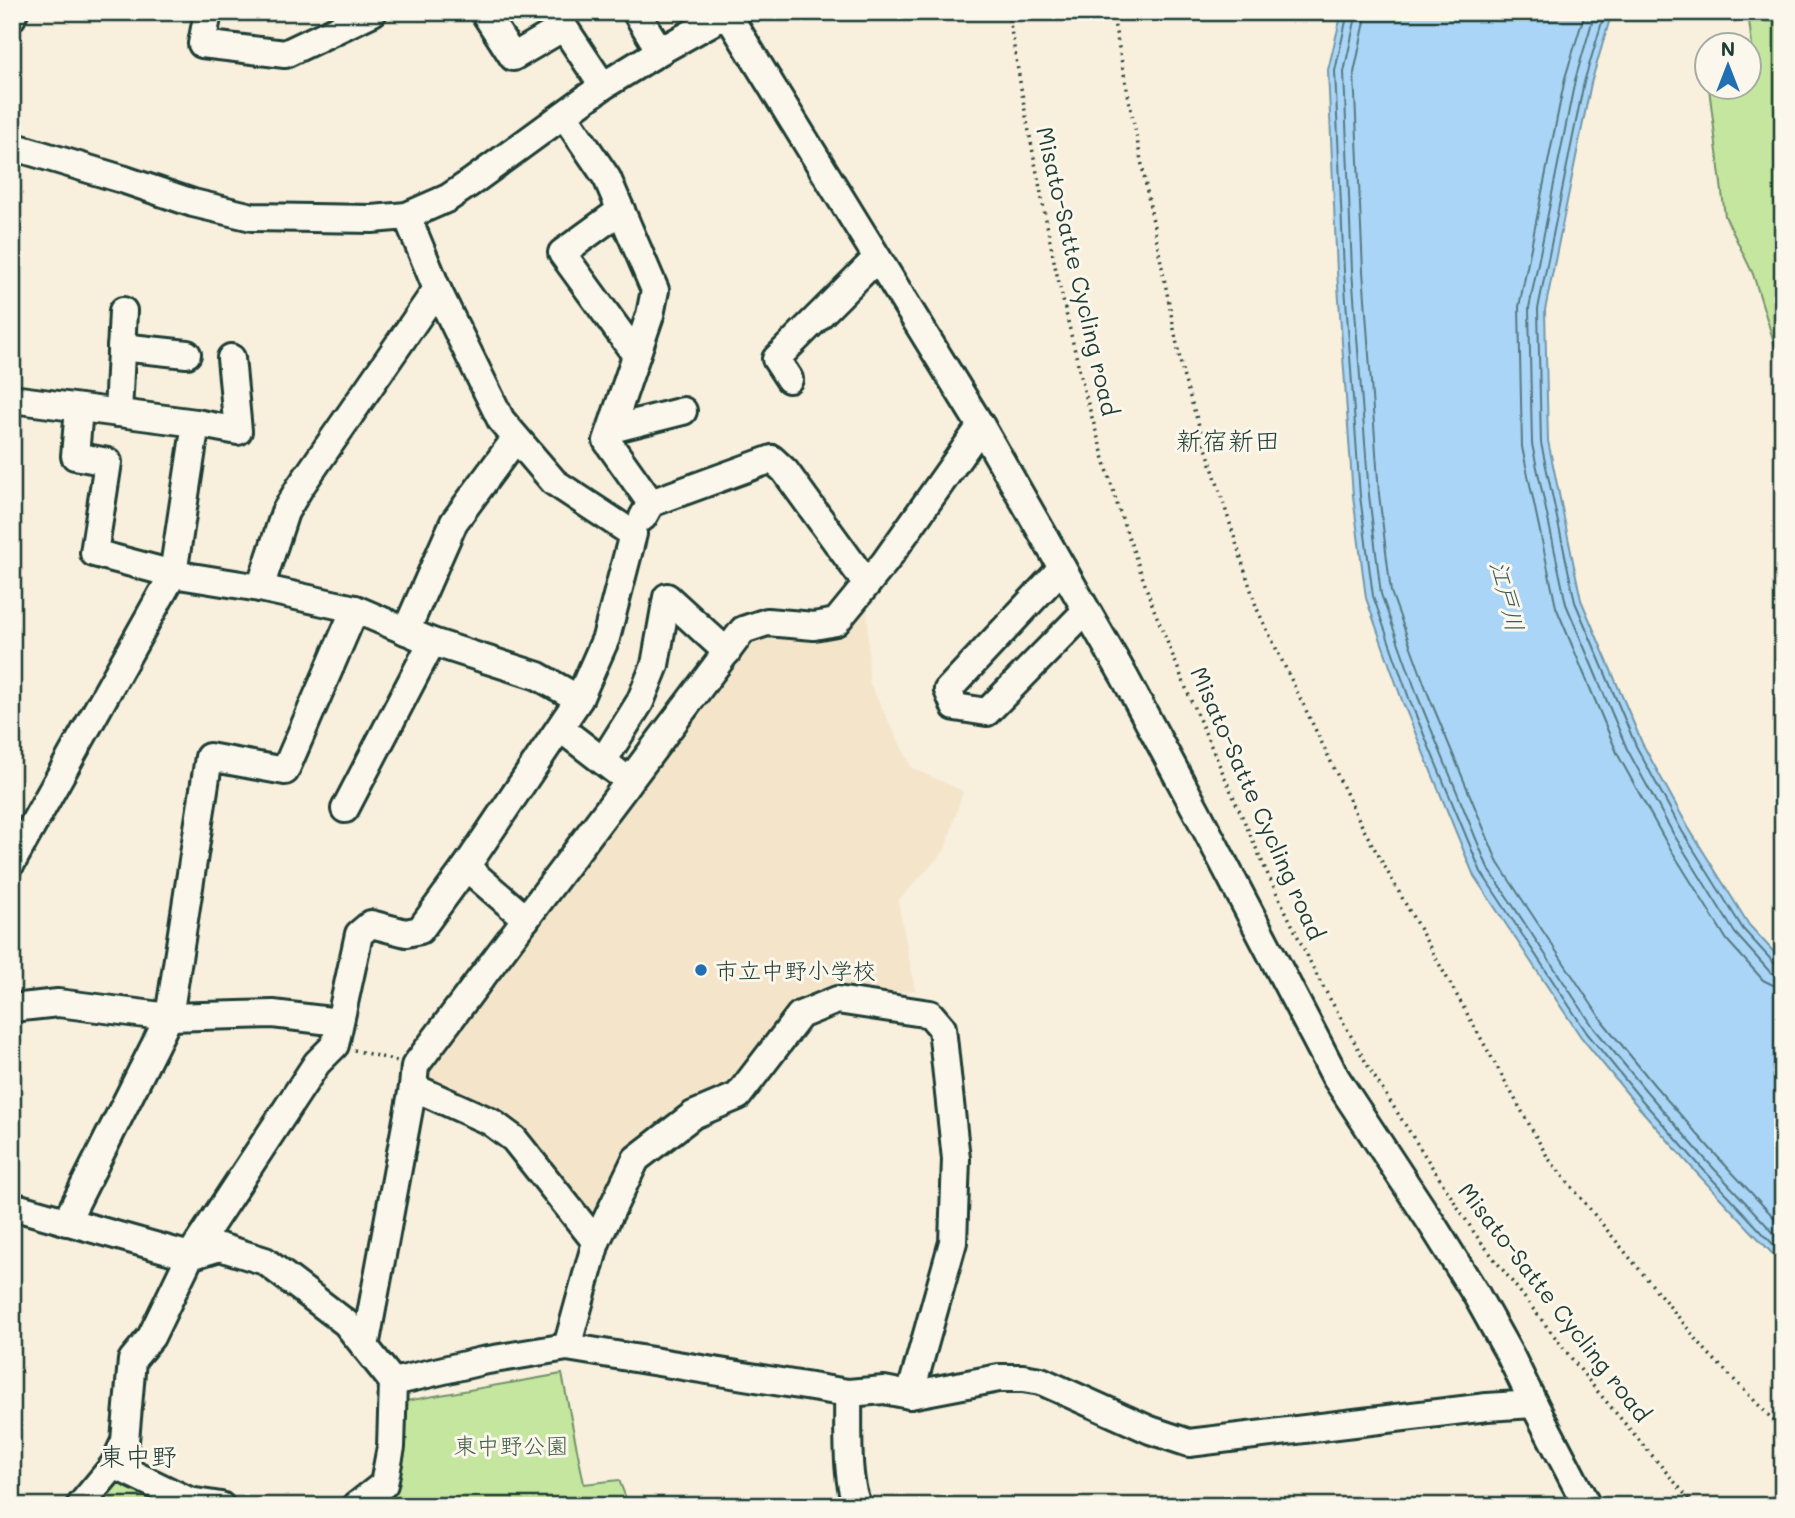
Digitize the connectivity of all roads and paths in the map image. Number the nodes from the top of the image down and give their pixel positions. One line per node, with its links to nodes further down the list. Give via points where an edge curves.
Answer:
1 (208, 12): 2 (street, via 202,44 285,54)
2 (373, 12)
3 (484, 12): 8 (street, via 513,57)
4 (636, 12): 9 (street)
5 (1007, 12): 71 (path, Misato-Satte Cycling road, via 1055,266 1118,507 1187,691 1268,875 1317,976 1372,1073 1475,1234 1592,1386)
6 (1112, 12): 64 (path, via 1183,375 1257,608 1363,828 1548,1158 1707,1352)
7 (728, 13): 9 (street); 15 (street)
8 (559, 19): 10 (street)
9 (660, 51): 10 (street)
10 (603, 86): 11 (street)
11 (564, 115): 13 (street, via 607,178); 14 (street, via 456,193)
12 (12, 146): 14 (street, via 252,217)
13 (621, 209): 20 (street, via 655,290); 20 (street, via 562,253)
14 (407, 216): 16 (street)
15 (877, 258): 22 (street, via 776,359); 28 (street)
16 (437, 289): 30 (street, via 500,420); 36 (street, via 285,512)
17 (123, 311): 18 (street)
18 (121, 348): 19 (street); 26 (street)
19 (187, 354)
20 (636, 355): 29 (street)
21 (231, 358): 27 (street, via 238,431)
22 (789, 379)
23 (12, 399): 24 (street)
24 (79, 408): 26 (street); 34 (street, via 75,456 108,462 94,553)
25 (683, 411): 29 (street)
26 (118, 413): 27 (street)
27 (196, 424): 34 (street)
28 (981, 426): 33 (street); 35 (street)
29 (611, 429): 31 (street, via 607,441)
30 (516, 438): 32 (street, via 554,482); 39 (street, via 454,522)
31 (652, 503): 32 (street); 35 (street, via 772,459)
32 (633, 534): 42 (street, via 606,638)
33 (1062, 568): 38 (street); 38 (street, via 947,691 955,707 987,712)
34 (173, 574): 36 (street); 47 (street)
35 (867, 584): 41 (street, via 836,622 814,626 767,622 743,630)
36 (260, 588): 37 (street)
37 (355, 609): 39 (street); 51 (street, via 285,771 209,757)
38 (1086, 611): 63 (street, via 1198,812 1336,1078 1477,1296)
39 (406, 631): 40 (street)
40 (432, 642): 42 (street, via 538,676); 46 (street)
41 (727, 652): 44 (street, via 667,597 655,664 640,702); 45 (street)
42 (579, 699): 43 (street)
43 (560, 728): 44 (street); 48 (street)
44 (603, 761): 45 (street)
45 (629, 781): 49 (street)
46 (345, 809)
47 (12, 862)
48 (466, 867): 49 (street); 52 (street, via 420,930 406,933 371,924 359,934)
49 (526, 919): 53 (street)
50 (12, 1008): 51 (street, via 58,1003)
51 (169, 1017): 52 (street, via 273,1014); 55 (street)
52 (337, 1033): 53 (path); 57 (street)
53 (414, 1077): 56 (street, via 514,1139); 58 (street)
54 (12, 1206): 55 (street)
55 (66, 1222): 57 (street)
56 (596, 1242): 59 (street); 62 (street, via 636,1159 693,1115 738,1096 800,1015 837,999 930,1014 942,1028 956,1159 953,1242)
57 (190, 1256): 58 (street, via 220,1247 265,1261 346,1323); 65 (street, via 151,1338 132,1360 125,1441)
58 (365, 1347): 60 (street)
59 (567, 1347): 60 (street); 61 (street)
60 (393, 1382): 68 (street, via 391,1447 384,1484)
61 (848, 1393): 62 (street, via 884,1390); 69 (street, via 850,1470)
62 (910, 1395): 63 (street, via 999,1378 1041,1381 1189,1443)
63 (1534, 1405): 70 (street)
64 (1783, 1430)
65 (114, 1465): 66 (street); 67 (street, via 189,1501)
66 (80, 1506)
67 (221, 1506)
68 (356, 1506)
69 (858, 1506)
70 (1587, 1506)
71 (1695, 1506)

